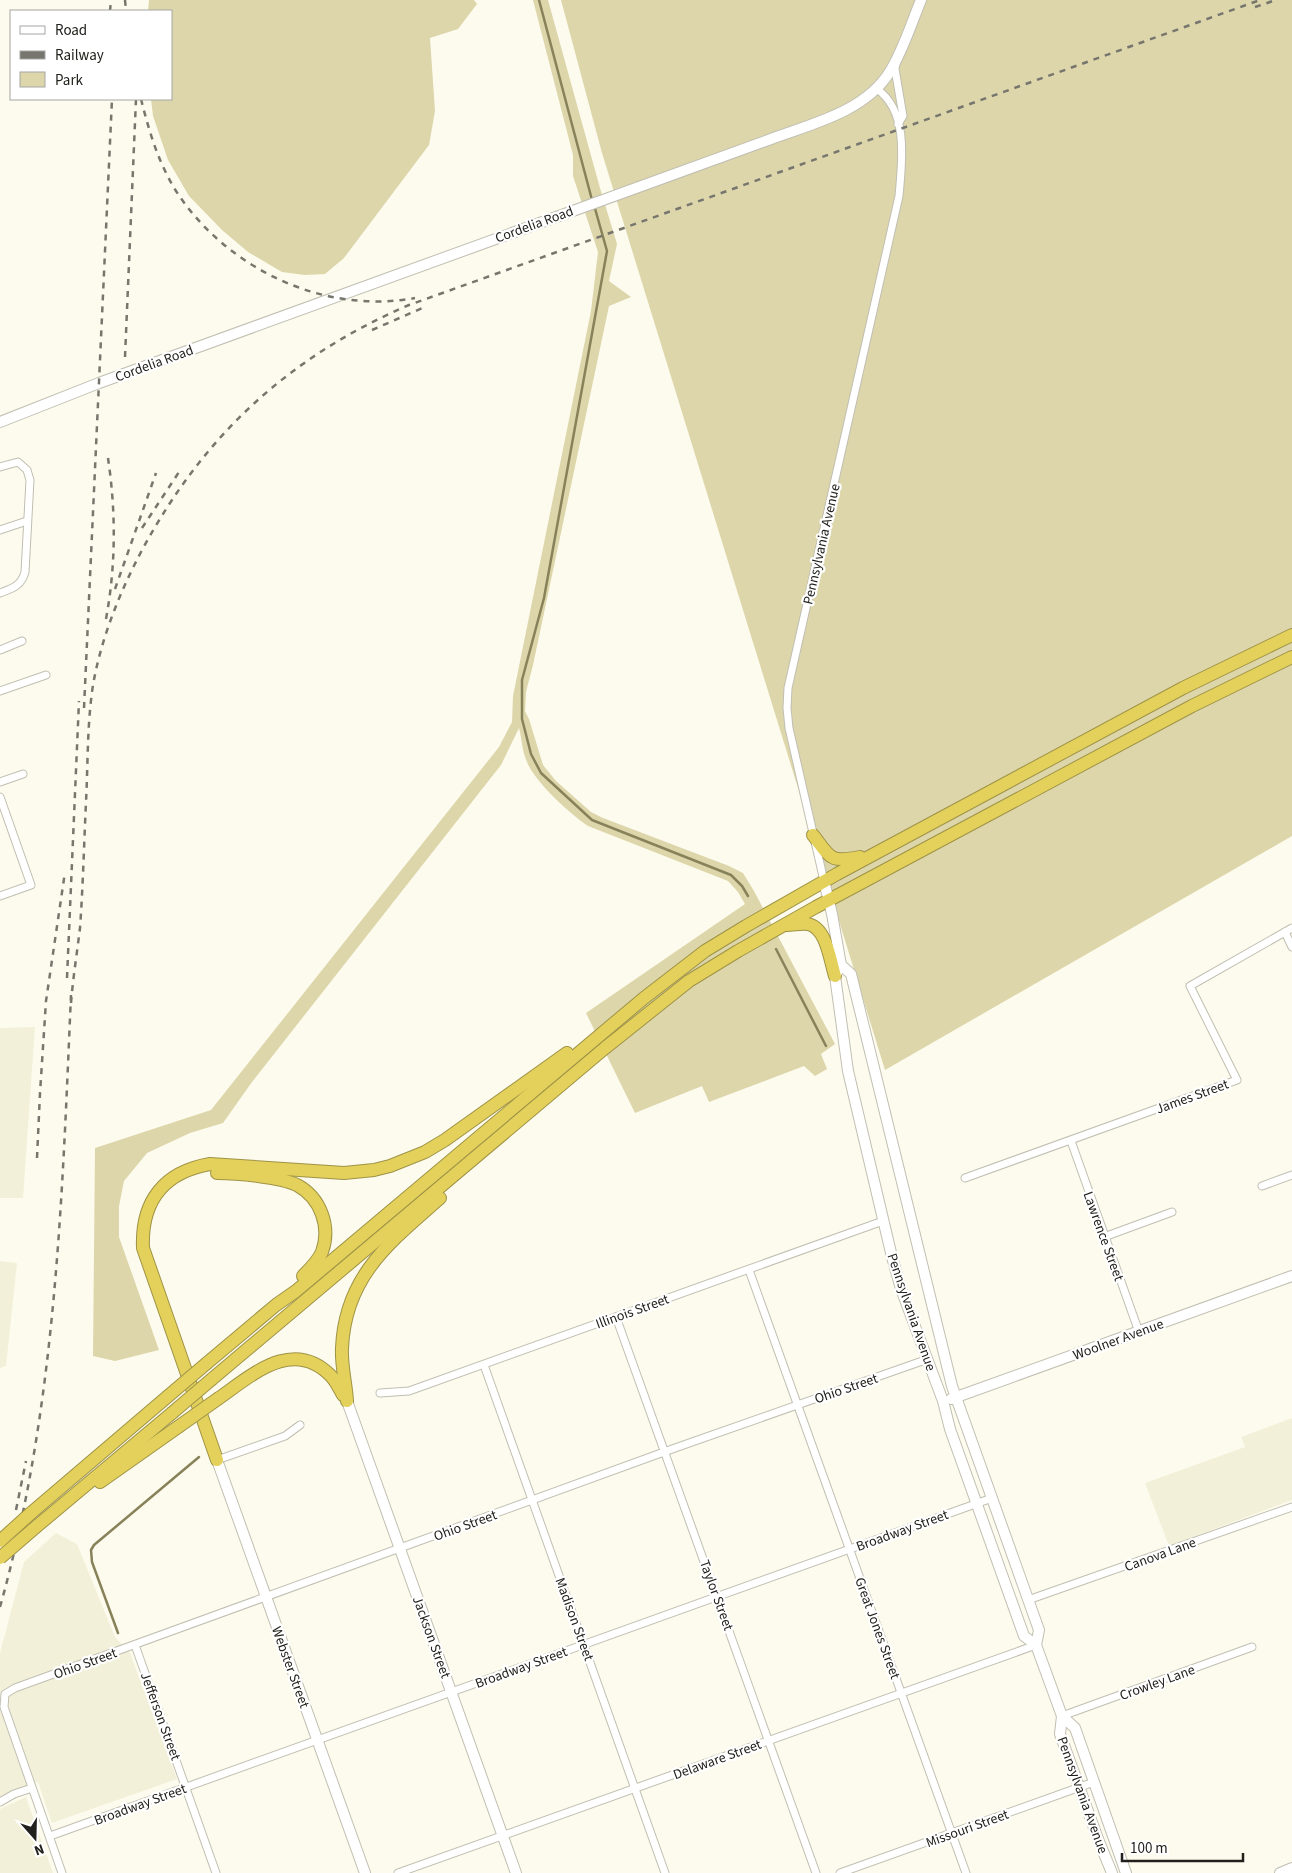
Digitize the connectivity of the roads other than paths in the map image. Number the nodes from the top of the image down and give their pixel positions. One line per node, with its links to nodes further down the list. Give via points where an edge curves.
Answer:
1 (921, 0): 2 (main road, Cordelia Road)
2 (897, 59): 3 (main road, Cordelia Road); 4 (street, Pennsylvania Avenue, via 895,69 903,116)
3 (877, 89): 4 (street, Pennsylvania Avenue, via 892,105); 5 (main road, Cordelia Road, via 855,105 827,118)
4 (898, 124): 19 (street, Pennsylvania Avenue, via 902,164 899,196 788,688 789,728)
5 (0, 422)
6 (0, 467): 7 (street, via 18,462 27,470 30,480)
7 (27, 521): 8 (street); 9 (street, via 22,581)
8 (0, 530)
9 (0, 593)
10 (1292, 635): 20 (highway, via 1183,688)
11 (22, 641): 12 (street)
12 (0, 650)
13 (1292, 657): 23 (highway, via 1192,706)
14 (46, 674): 15 (street)
15 (0, 691)
16 (23, 774): 17 (street)
17 (0, 782)
18 (0, 797): 22 (street, via 31,885)
19 (813, 835): 20 (highway, via 827,853 840,861); 21 (street, Pennsylvania Avenue)
20 (872, 855): 21 (highway)
21 (824, 882): 23 (main road, Pennsylvania Avenue); 30 (highway, via 705,952)
22 (0, 896)
23 (829, 901): 24 (highway); 28 (main road, Pennsylvania Avenue)
24 (782, 926): 29 (highway, via 809,924 817,928 823,936); 31 (highway, via 689,982)
25 (1292, 928): 26 (street, James Street)
26 (1285, 932): 27 (street); 32 (street, James Street, via 1190,986 1237,1080)
27 (1292, 947)
28 (841, 965): 29 (main road); 48 (main road, Pennsylvania Avenue, via 851,974)
29 (835, 976): 38 (main road, Pennsylvania Avenue, via 848,1071)
30 (598, 1037): 36 (highway, via 569,1052 445,1140 408,1160 374,1170 344,1172 226,1164 195,1166 171,1178 158,1190); 42 (highway)
31 (524, 1117): 49 (highway, via 503,1143 371,1264 353,1296 344,1329 342,1369); 55 (highway, bridge)
32 (1071, 1140): 34 (street, James Street); 39 (street, Lawrence Street)
33 (1292, 1175): 35 (street)
34 (965, 1178)
35 (1262, 1186)
36 (150, 1209): 42 (highway, via 174,1184 208,1172 297,1185 319,1206 325,1236 322,1252 313,1266); 54 (highway, via 142,1237 147,1263)
37 (1172, 1212): 39 (street)
38 (883, 1221): 40 (street, Illinois Street); 45 (main road, Pennsylvania Avenue, via 901,1289)
39 (1104, 1237): 44 (street, Lawrence Street)
40 (749, 1270): 43 (street, Illinois Street); 51 (street, Great Jones Street)
41 (1292, 1276): 44 (main road, Woolner Avenue)
42 (276, 1305): 60 (highway, bridge)
43 (616, 1317): 46 (street, Illinois Street); 53 (street, Taylor Street)
44 (1139, 1332): 48 (main road, Woolner Avenue)
45 (928, 1359): 50 (main road, Pennsylvania Avenue); 51 (street, Ohio Street)
46 (484, 1364): 47 (street, Illinois Street, via 409,1391); 57 (street, Madison Street)
47 (380, 1393)
48 (956, 1397): 50 (main road, Woolner Avenue); 56 (main road, Pennsylvania Avenue)
49 (347, 1401): 55 (highway, bridge, via 330,1375 321,1368 296,1359 282,1360 268,1365); 63 (main road, Jackson Street)
50 (943, 1402): 58 (main road, Pennsylvania Avenue)
51 (798, 1405): 53 (street, Ohio Street); 64 (street, Great Jones Street)
52 (300, 1425): 54 (street, via 285,1436)
53 (665, 1452): 57 (street, Ohio Street); 67 (street, Taylor Street)
54 (217, 1460): 66 (main road, Webster Street)
55 (73, 1498): 65 (highway, bridge)
56 (992, 1498): 58 (street, Broadway Street); 68 (main road, Pennsylvania Avenue)
57 (532, 1500): 63 (street, Ohio Street); 69 (street, Madison Street)
58 (977, 1503): 64 (street, Broadway Street); 71 (main road, Pennsylvania Avenue, via 1024,1636)
59 (1292, 1507): 68 (street, Canova Lane)
60 (31, 1513): 61 (highway, bridge); 62 (highway, bridge)
61 (0, 1531)
62 (0, 1541)
63 (400, 1548): 66 (street, Ohio Street); 73 (main road, Jackson Street)
64 (850, 1549): 67 (street, Broadway Street); 74 (street, Great Jones Street)
65 (0, 1558)
66 (265, 1597): 70 (street, Ohio Street); 76 (main road, Webster Street)
67 (717, 1597): 69 (street, Broadway Street); 77 (street, Taylor Street)
68 (1028, 1600): 71 (main road, Pennsylvania Avenue, via 1039,1630)
69 (584, 1644): 73 (street, Broadway Street); 82 (street, Madison Street)
70 (135, 1645): 80 (street, Ohio Street, via 5,1694 4,1707); 81 (street, Jefferson Street)
71 (1036, 1645): 74 (street, Delaware Street); 75 (main road, Pennsylvania Avenue)
72 (1252, 1647): 75 (street, Crowley Lane)
73 (452, 1692): 76 (street, Broadway Street); 86 (main road, Jackson Street)
74 (901, 1692): 77 (street, Delaware Street); 84 (street, Great Jones Street)
75 (1062, 1716): 78 (main road, Pennsylvania Avenue, via 1075,1728); 79 (main road, Pennsylvania Avenue, via 1060,1734)
76 (318, 1740): 81 (street, Broadway Street); 90 (main road, Webster Street)
77 (768, 1740): 82 (street, Delaware Street); 94 (street, Taylor Street)
78 (1094, 1782): 79 (street, Missouri Street); 98 (main road, Pennsylvania Avenue)
79 (1079, 1787): 84 (street, Missouri Street); 97 (main road, Pennsylvania Avenue)
80 (32, 1788): 83 (street); 85 (street)
81 (186, 1788): 85 (street, Broadway Street); 89 (street, Jefferson Street)
82 (635, 1788): 86 (street, Delaware Street); 93 (street, Madison Street)
83 (0, 1802)
84 (951, 1833): 95 (street, Missouri Street); 96 (street, Great Jones Street)
85 (50, 1836): 88 (street)
86 (502, 1836): 91 (street, Delaware Street); 92 (main road, Jackson Street)
87 (1292, 1868): 99 (main road)
88 (62, 1873)
89 (216, 1873)
90 (365, 1873)
91 (398, 1873)
92 (516, 1873)
93 (665, 1873)
94 (816, 1873)
95 (840, 1873)
96 (966, 1873)
97 (1112, 1873)
98 (1126, 1873)
99 (1280, 1873)

